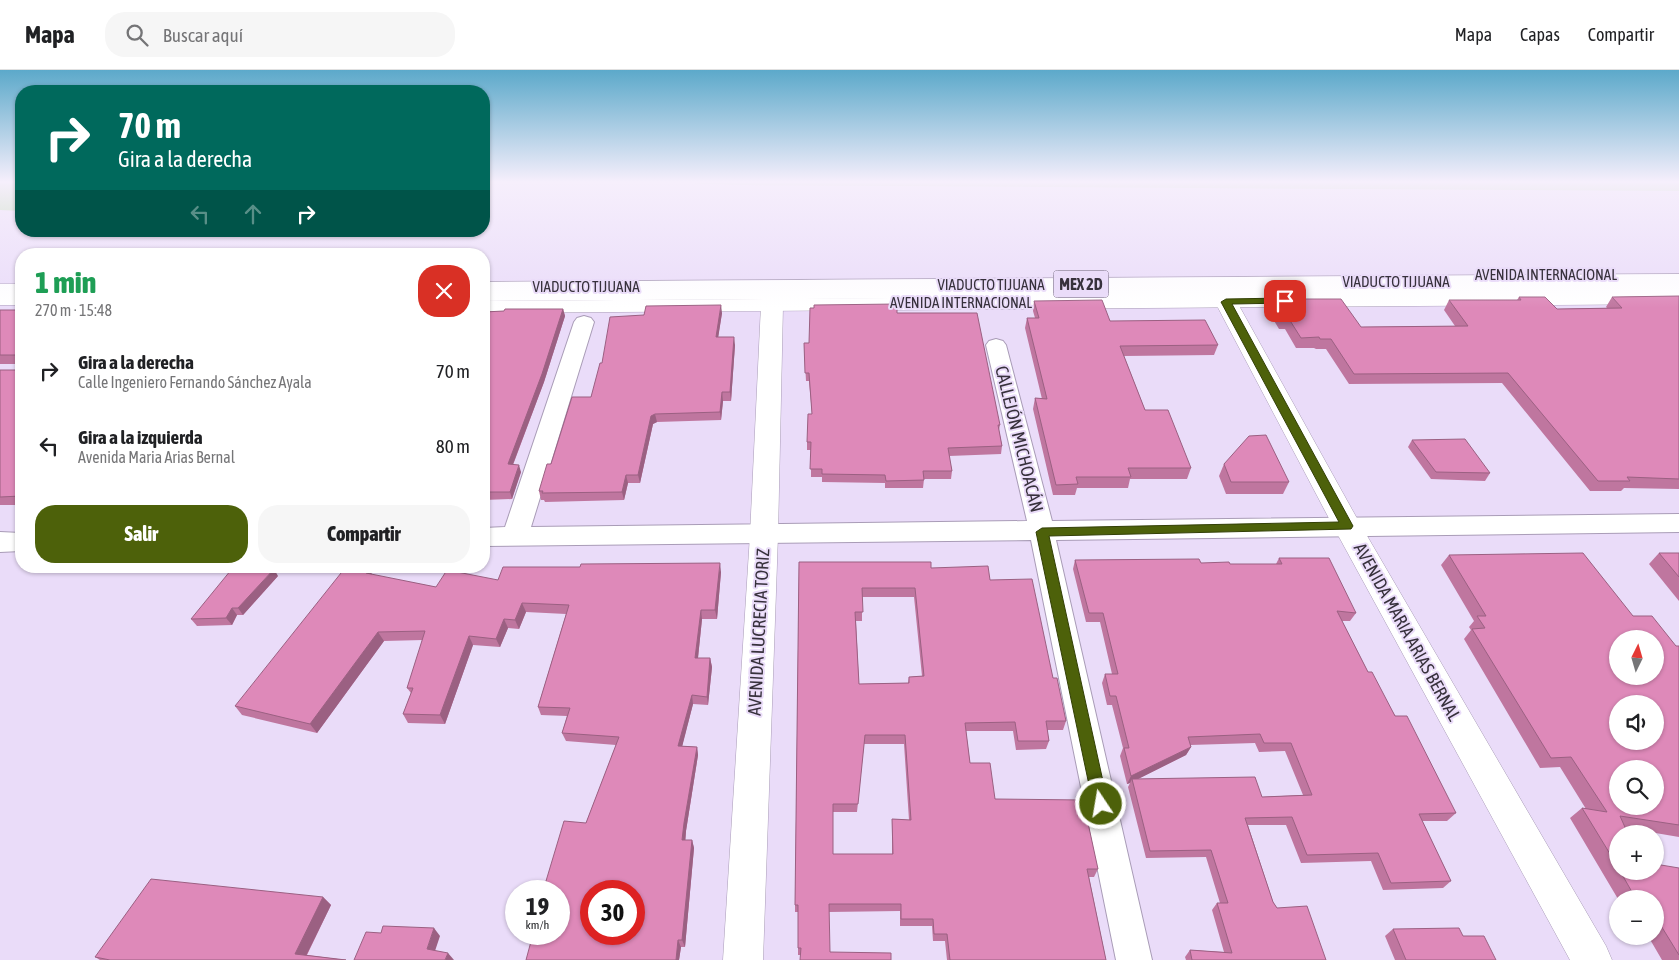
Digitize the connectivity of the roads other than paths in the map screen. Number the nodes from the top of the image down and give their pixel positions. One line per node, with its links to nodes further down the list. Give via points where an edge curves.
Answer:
1 (1679, 274): 3 (main road, AVENIDA INTERNACIONAL)
2 (1679, 280): 7 (main road, VIADUCTO TIJUANA / MEX 2D)
3 (490, 282)
4 (0, 285): 5 (main road)
5 (15, 285)
6 (1679, 286): 10 (main road, AVENIDA INTERNACIONAL)
7 (490, 288)
8 (0, 290): 9 (main road)
9 (15, 290)
10 (490, 293)
11 (0, 295): 12 (main road)
12 (15, 295)
13 (1679, 298): 16 (main road, AVENIDA INTERNACIONAL)
14 (0, 299): 15 (main road)
15 (15, 299)
16 (1226, 302): 17 (main road, AVENIDA INTERNACIONAL); 24 (main road, AVENIDA MARIA ARIAS BERNAL)
17 (772, 305): 18 (main road, AVENIDA INTERNACIONAL); 26 (main road, AVENIDA LUCRECIA TORIZ)
18 (490, 307)
19 (0, 310): 20 (main road)
20 (15, 310)
21 (584, 322): 27 (street)
22 (996, 345): 25 (street, CALLEJÓN MICHOACÁN)
23 (1679, 523): 24 (street)
24 (1347, 526): 25 (street); 33 (main road, AVENIDA MARIA ARIAS BERNAL)
25 (1042, 532): 26 (street); 32 (street, CALLEJÓN MICHOACÁN)
26 (764, 535): 27 (street); 31 (main road, AVENIDA LUCRECIA TORIZ)
27 (515, 537): 28 (street)
28 (490, 538)
29 (0, 542): 30 (street)
30 (15, 542)
31 (743, 960)
32 (1134, 960)
33 (1592, 960)

